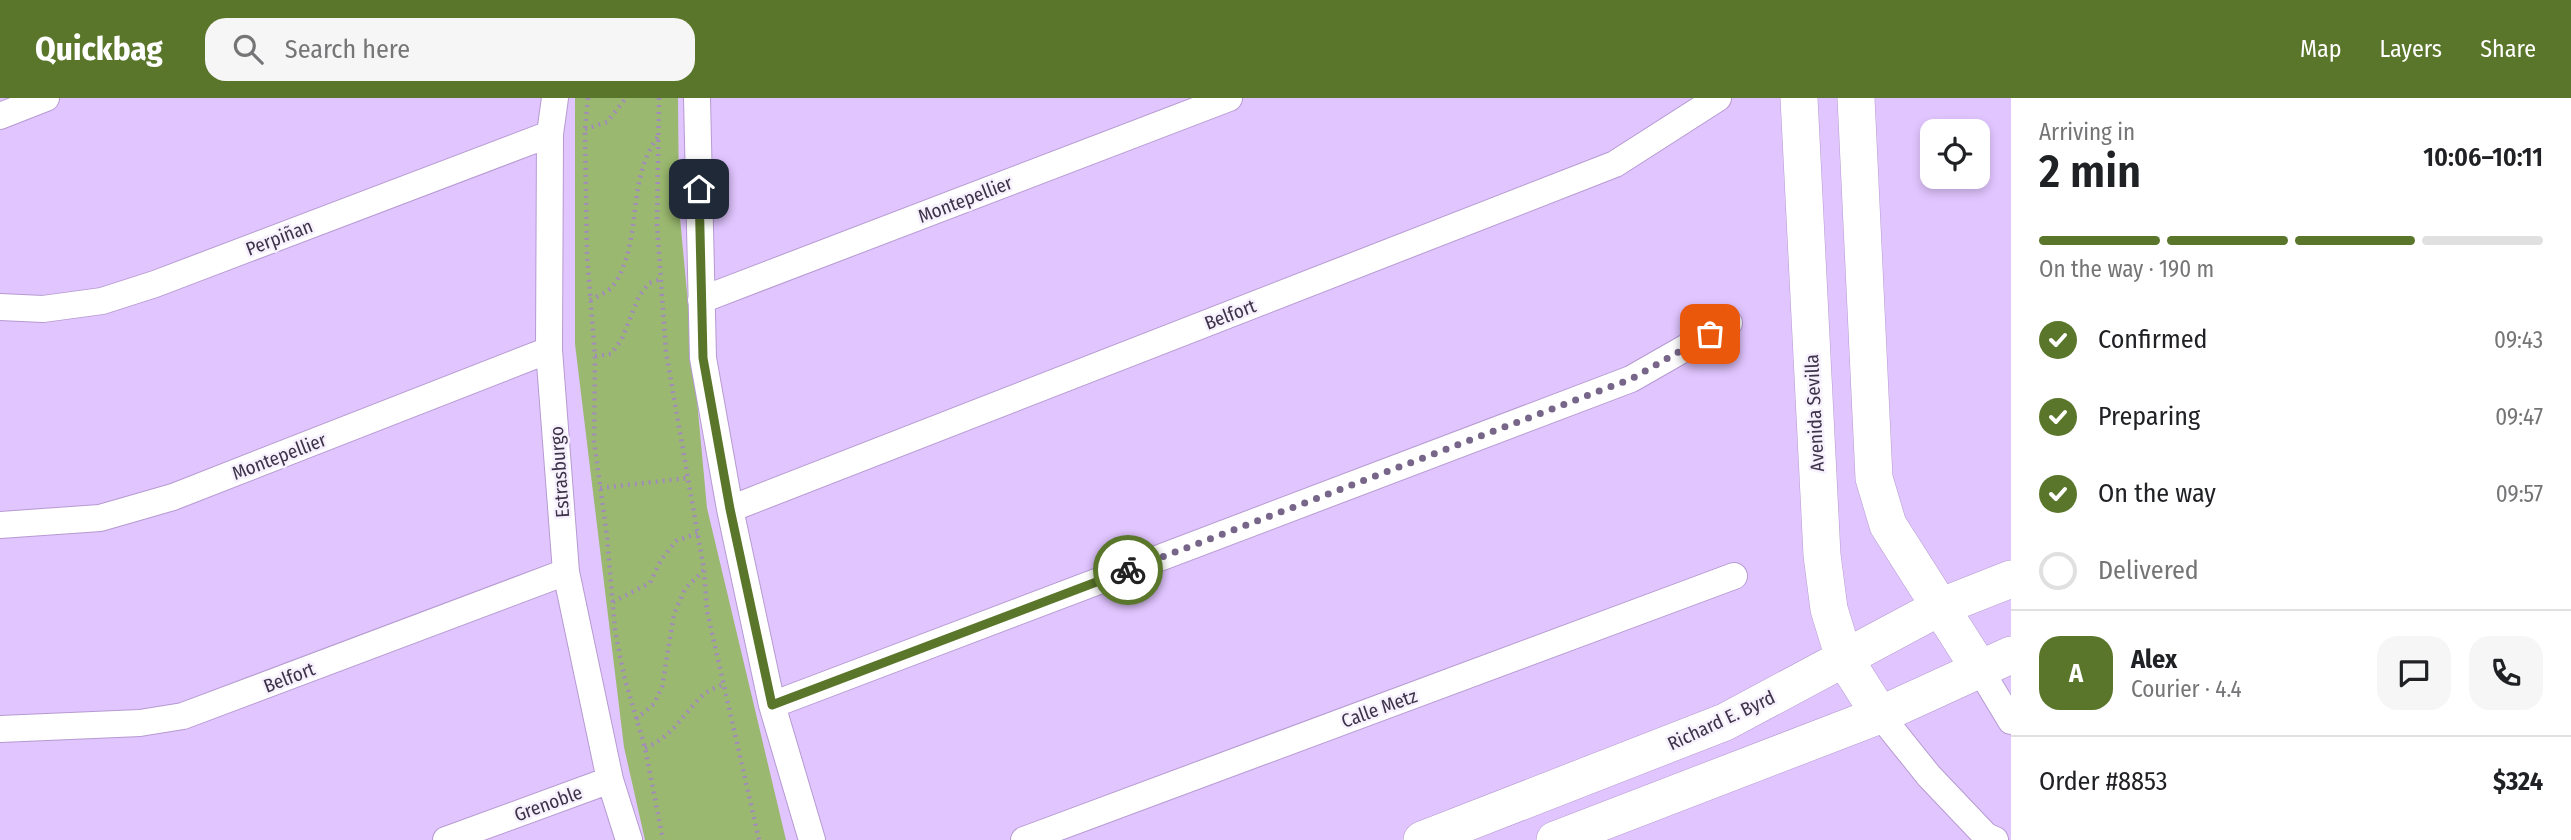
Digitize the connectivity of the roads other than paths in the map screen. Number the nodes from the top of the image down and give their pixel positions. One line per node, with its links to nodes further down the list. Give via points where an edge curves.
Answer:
1 (46, 98): 8 (street)
2 (555, 98): 9 (street, Estrasburgo)
3 (697, 98): 10 (street)
4 (1229, 98): 10 (street, Montepellier)
5 (1718, 98): 14 (street, Belfort, via 1615,164)
6 (1799, 98): 20 (street, Avenida Sevilla, via 1822,555 1829,609)
7 (1856, 98): 19 (street, via 1874,478 1888,525)
8 (0, 116)
9 (550, 134): 11 (street, Perpiñan, via 102,301 43,309); 13 (street, Estrasburgo)
10 (701, 300): 14 (street, via 703,358)
11 (0, 307)
12 (1730, 323): 22 (street, via 1631,379)
13 (550, 350): 15 (street, Montepellier, via 173,497 100,518); 16 (street, Estrasburgo)
14 (730, 509): 22 (street)
15 (0, 525)
16 (566, 572): 25 (street, Belfort, via 183,716 140,723); 26 (street, Estrasburgo)
17 (1734, 576): 32 (street, Calle Metz)
18 (2011, 579): 19 (street, Richard E. Byrd)
19 (1940, 607): 20 (street, Richard E. Byrd); 21 (street)
20 (1844, 658): 23 (street, Avenida Sevilla); 33 (street, Richard E. Byrd, via 1725,722)
21 (1995, 662): 23 (street); 24 (street)
22 (772, 705): 31 (street)
23 (1880, 715): 28 (street); 34 (street)
24 (2011, 721)
25 (0, 729)
26 (610, 780): 29 (street, Grenoble); 30 (street, Estrasburgo)
27 (2011, 824): 28 (street)
28 (1985, 839)
29 (446, 840)
30 (629, 840)
31 (812, 840)
32 (1024, 840)
33 (1422, 840)
34 (1555, 840)

